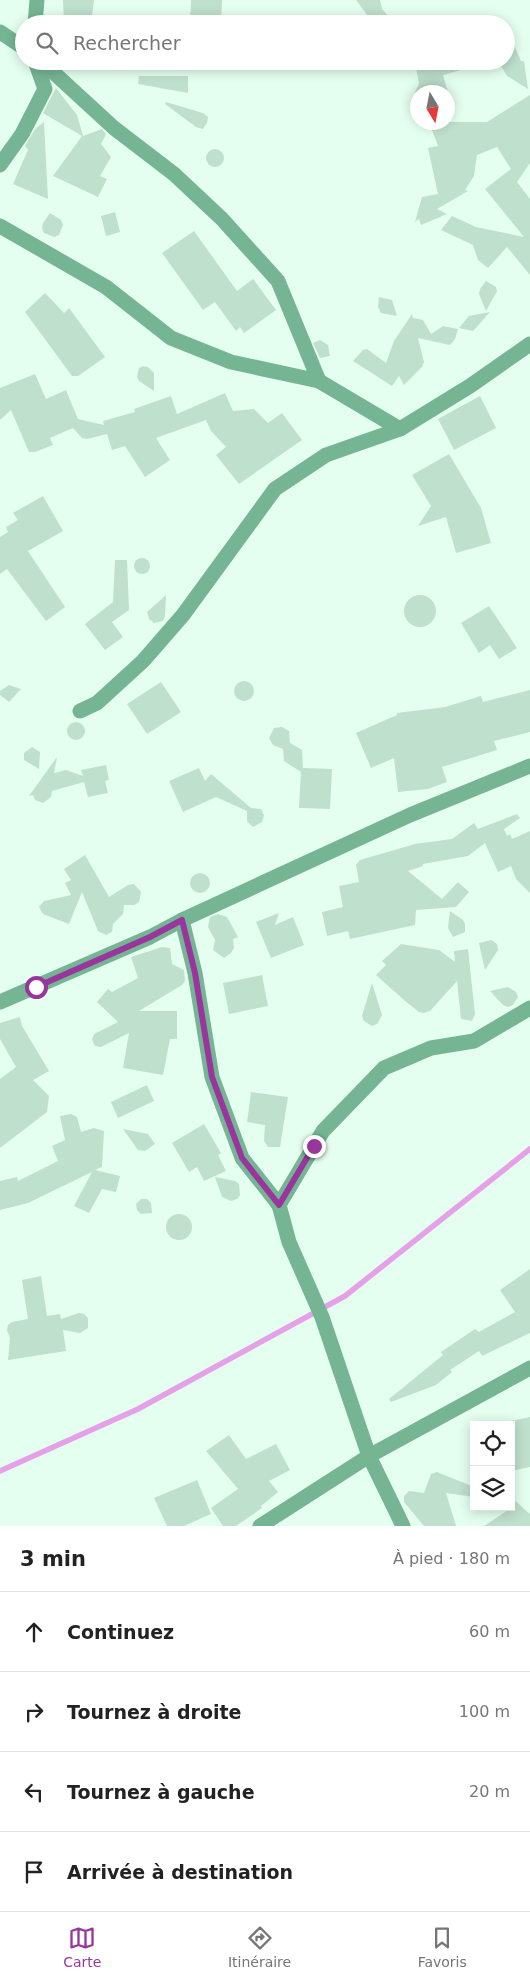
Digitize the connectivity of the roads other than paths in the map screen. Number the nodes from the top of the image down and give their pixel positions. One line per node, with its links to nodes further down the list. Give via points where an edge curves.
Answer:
1 (37, 0): 2 (street)
2 (36, 15)
3 (0, 32): 4 (street)
4 (15, 42)
5 (38, 70): 7 (street, via 45,89 22,134)
6 (50, 70): 10 (street, via 114,128 174,174 222,219 278,281)
7 (0, 165)
8 (0, 226): 10 (street, via 106,287 171,338 231,362)
9 (530, 344): 11 (street)
10 (319, 381): 11 (street)
11 (400, 429): 12 (street, via 326,455 275,489 183,615 143,661 97,703)
12 (80, 711)
13 (530, 766): 14 (street, via 410,815)
14 (182, 920): 15 (street); 17 (street, via 195,973 212,1077 242,1158)
15 (0, 1002)
16 (530, 1008): 17 (street, via 474,1041 431,1048 384,1068 323,1131)
17 (279, 1205): 19 (street, via 289,1242 322,1317)
18 (530, 1368): 19 (street)
19 (369, 1456): 20 (street); 21 (street)
20 (260, 1526)
21 (403, 1526)

